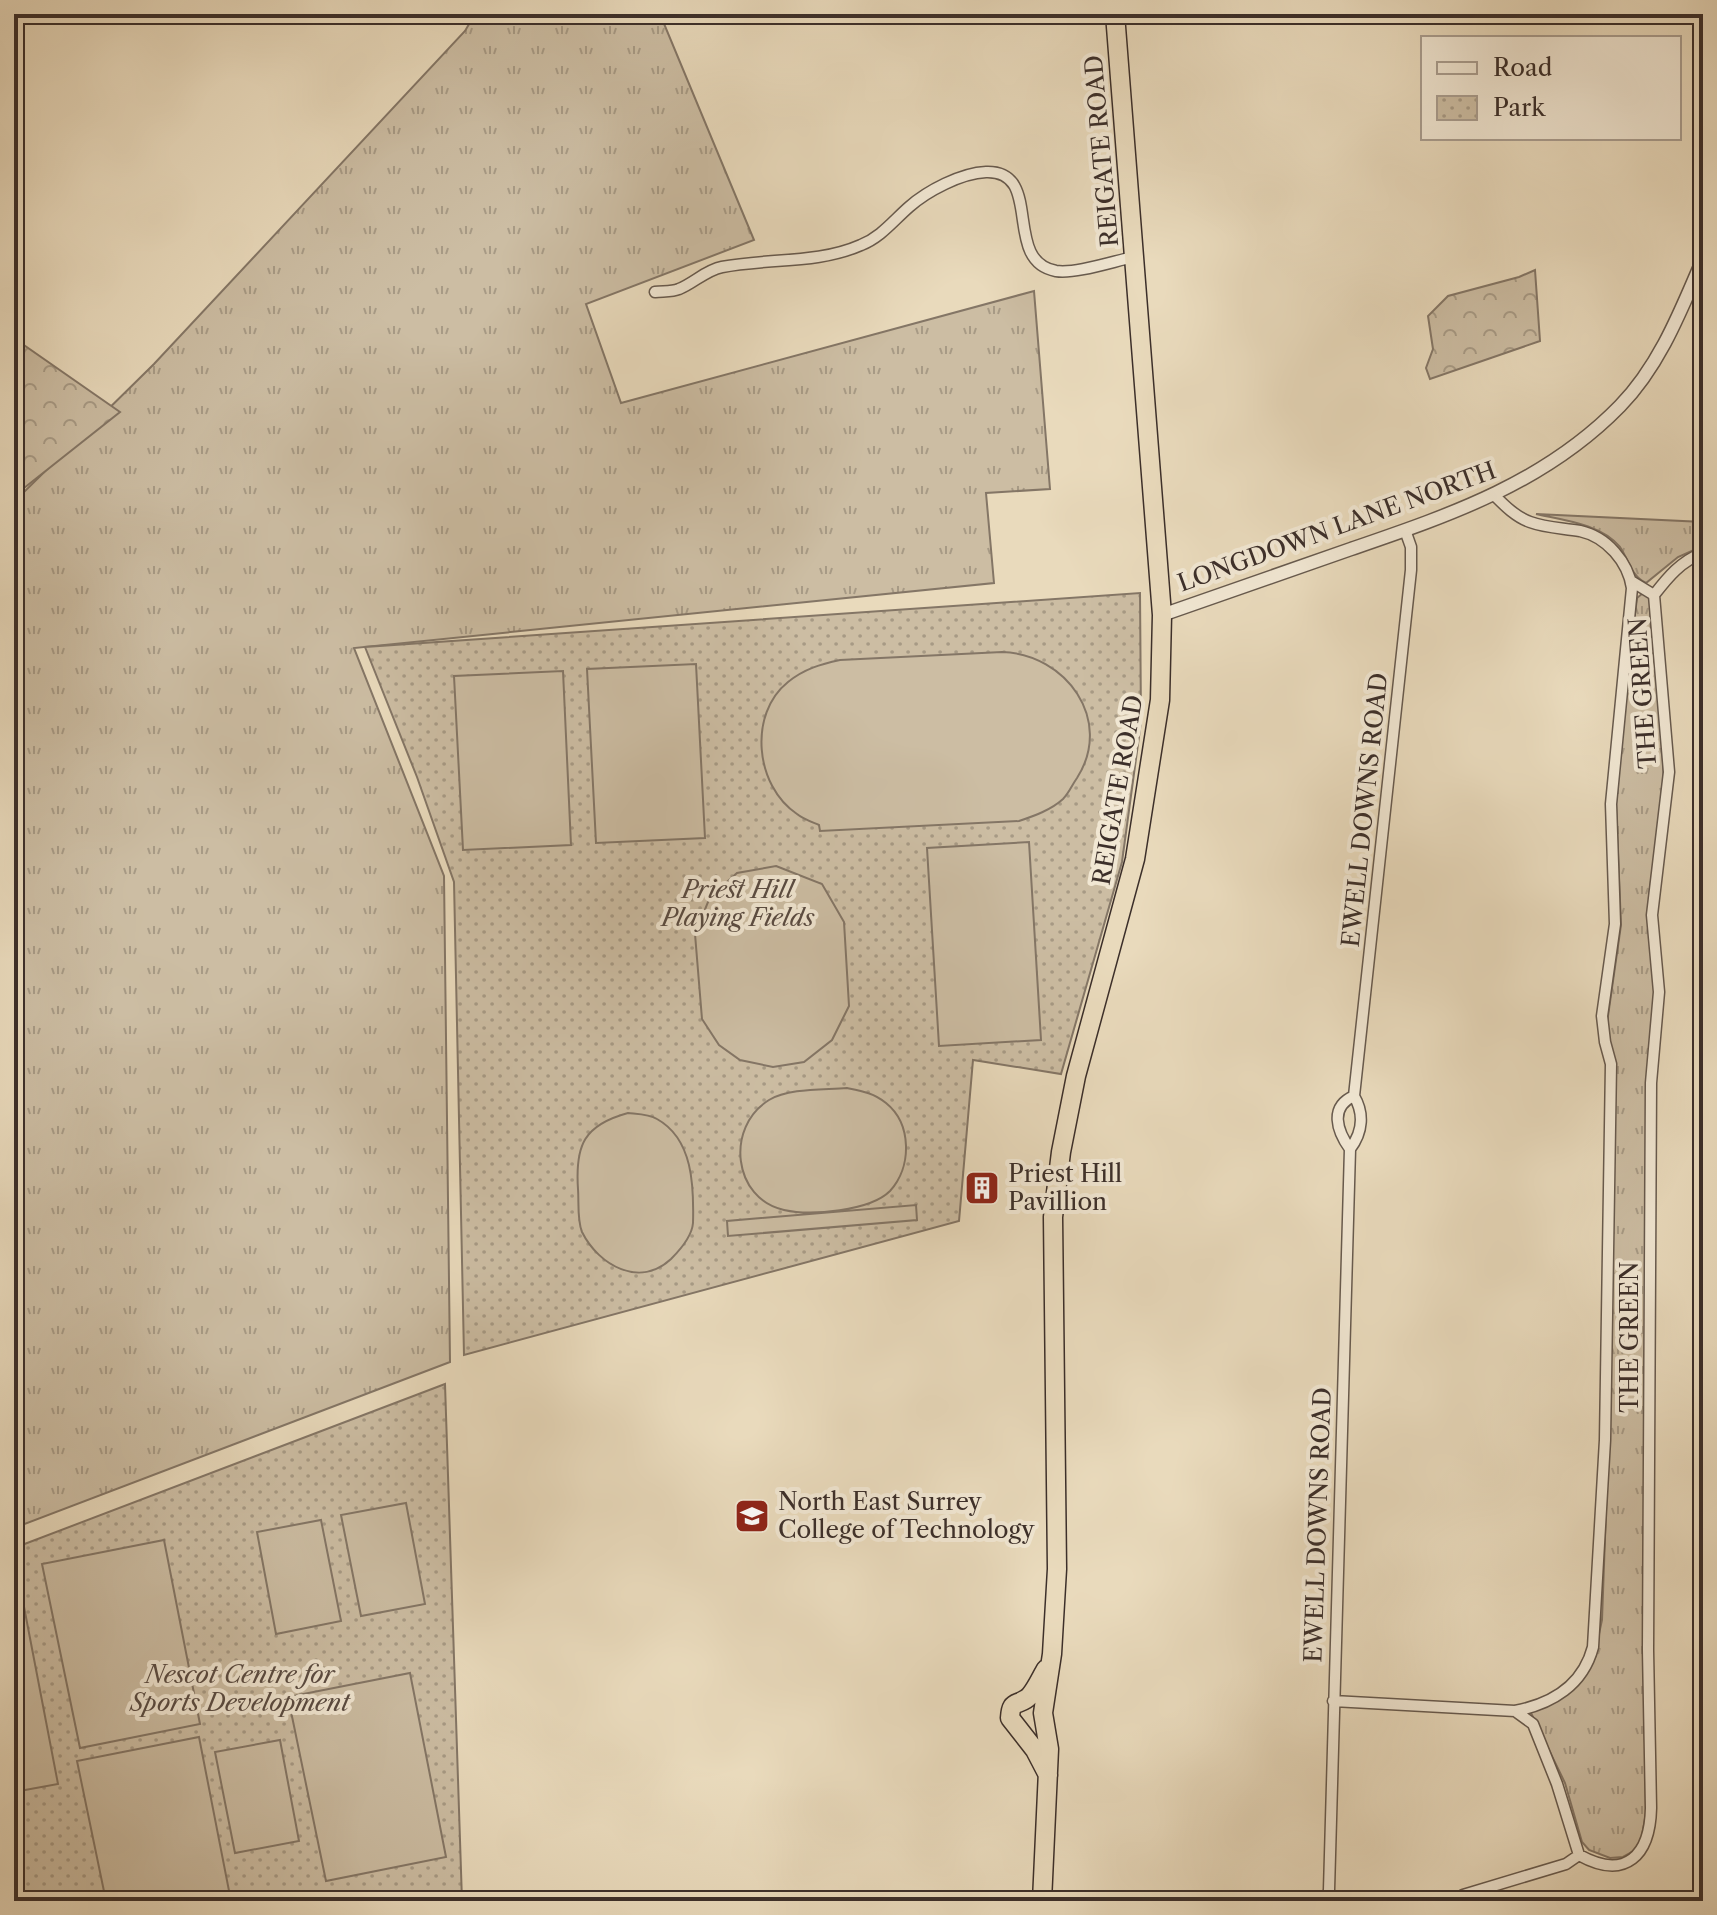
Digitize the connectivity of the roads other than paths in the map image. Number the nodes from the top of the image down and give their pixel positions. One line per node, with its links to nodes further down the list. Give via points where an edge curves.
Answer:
1 (1115, 14): 2 (highway, REIGATE ROAD)
2 (1134, 257): 4 (street, via 1069,270 1048,268 1026,243 1017,191 1000,174 984,172 917,200 859,246 828,255 718,268 676,291); 10 (highway, REIGATE ROAD)
3 (1703, 259): 5 (street, LONGDOWN LANE NORTH, via 1658,354 1622,404 1570,450)
4 (655, 292)
5 (1495, 496): 6 (street, LONGDOWN LANE NORTH); 8 (street, THE GREEN, via 1530,522 1583,532 1607,545)
6 (1405, 530): 10 (street, LONGDOWN LANE NORTH); 11 (street, EWELL DOWNS ROAD, via 1411,570)
7 (1703, 553): 9 (street, THE GREEN, via 1683,563)
8 (1631, 581): 9 (street, THE GREEN); 16 (street, THE GREEN, via 1611,804 1615,924 1602,1016 1611,1064 1605,1440 1594,1636 1581,1677 1550,1701)
9 (1654, 595): 20 (street, THE GREEN, via 1669,772 1652,915 1659,992 1651,1098 1651,1829 1639,1854 1626,1863 1597,1863)
10 (1162, 615): 13 (highway, REIGATE ROAD, via 1160,700 1135,859 1076,1076 1053,1217 1057,1525)
11 (1354, 1096): 12 (street, EWELL DOWNS ROAD, via 1361,1121); 12 (street, EWELL DOWNS ROAD, via 1344,1100 1337,1115)
12 (1350, 1149): 15 (street, EWELL DOWNS ROAD)
13 (1050, 1664): 14 (highway); 17 (highway, REIGATE ROAD)
14 (1027, 1699): 17 (highway, via 1038,1703); 18 (highway, via 1010,1712)
15 (1333, 1701): 16 (street, THE GREEN); 22 (street, EWELL DOWNS ROAD)
16 (1515, 1711): 20 (street, via 1533,1724)
17 (1043, 1716): 18 (highway, via 1032,1732); 19 (highway, REIGATE ROAD)
18 (1020, 1731): 19 (highway)
19 (1049, 1777): 21 (highway, REIGATE ROAD)
20 (1579, 1855): 23 (street)
21 (1042, 1901)
22 (1326, 1901)
23 (1458, 1901)

